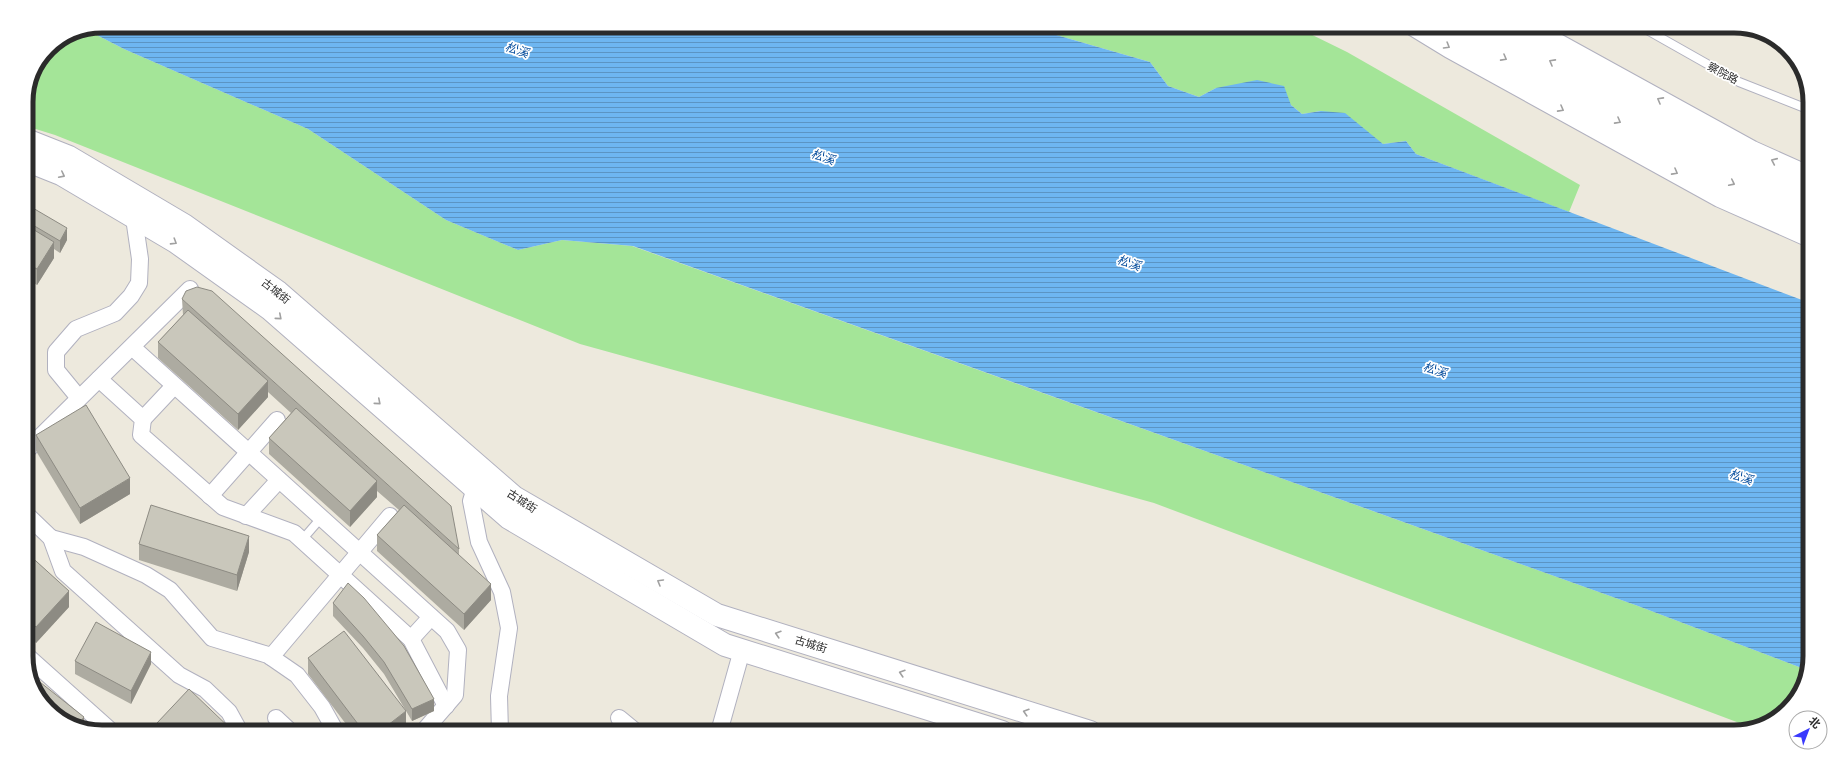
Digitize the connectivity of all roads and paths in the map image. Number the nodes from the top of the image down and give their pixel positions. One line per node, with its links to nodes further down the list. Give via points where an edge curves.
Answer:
1 (1425, 33): 13 (street, one-way to 13, via 1720,197)
2 (1458, 33): 11 (main road, one-way to 11, via 1729,182)
3 (1501, 33): 10 (main road, one-way to 3, via 1740,165)
4 (1538, 33): 9 (street, one-way to 4, via 1752,151)
5 (1652, 33): 6 (lane, 察院路, via 1739,82)
6 (1803, 107)
7 (33, 143): 51 (main road, 古城街, one-way to 7, via 717,615 514,497 278,292 184,225 69,157)
8 (33, 163): 12 (main road, 古城街, one-way to 12, via 61,174)
9 (1803, 174)
10 (1803, 194)
11 (1803, 216)
12 (134, 218): 18 (street, via 140,258 139,283 115,313 76,329 56,352 56,370); 24 (main road, 古城街, one-way to 24, via 176,242 270,309)
13 (1803, 234)
14 (190, 289): 15 (street)
15 (132, 347): 16 (street); 17 (street)
16 (99, 379): 18 (street); 19 (street)
17 (174, 386): 19 (street); 22 (street)
18 (79, 398): 21 (street)
19 (143, 419): 25 (street, via 141,434)
20 (277, 420): 22 (street)
21 (33, 444)
22 (249, 453): 23 (street); 25 (street)
23 (279, 480): 26 (street); 28 (street)
24 (475, 488): 36 (main road, 古城街, via 509,518 725,645); 47 (street, via 471,501 479,542 502,592 509,628 499,696)
25 (210, 496): 26 (street, via 223,508)
26 (246, 516): 31 (street, via 294,533)
27 (390, 516): 32 (street)
28 (321, 518): 31 (lane); 32 (street)
29 (33, 521): 30 (street)
30 (51, 538): 37 (street, via 84,547 146,575 170,590 212,638); 43 (street, via 63,572 179,675 205,689 229,712)
31 (302, 540): 33 (street)
32 (359, 552): 33 (street); 34 (street)
33 (340, 575): 35 (street); 37 (street)
34 (431, 617): 35 (street); 39 (street, via 447,631 458,650 454,695)
35 (411, 639): 39 (street)
36 (742, 650): 49 (street); 50 (main road, 古城街)
37 (271, 657): 45 (street, via 297,675 322,707)
38 (33, 661): 42 (street)
39 (446, 706): 46 (street)
40 (276, 718): 44 (street)
41 (619, 718): 48 (street)
42 (104, 725)
43 (236, 725)
44 (284, 725)
45 (332, 725)
46 (429, 725)
47 (500, 725)
48 (628, 725)
49 (721, 725)
50 (980, 725)
51 (1068, 725)

